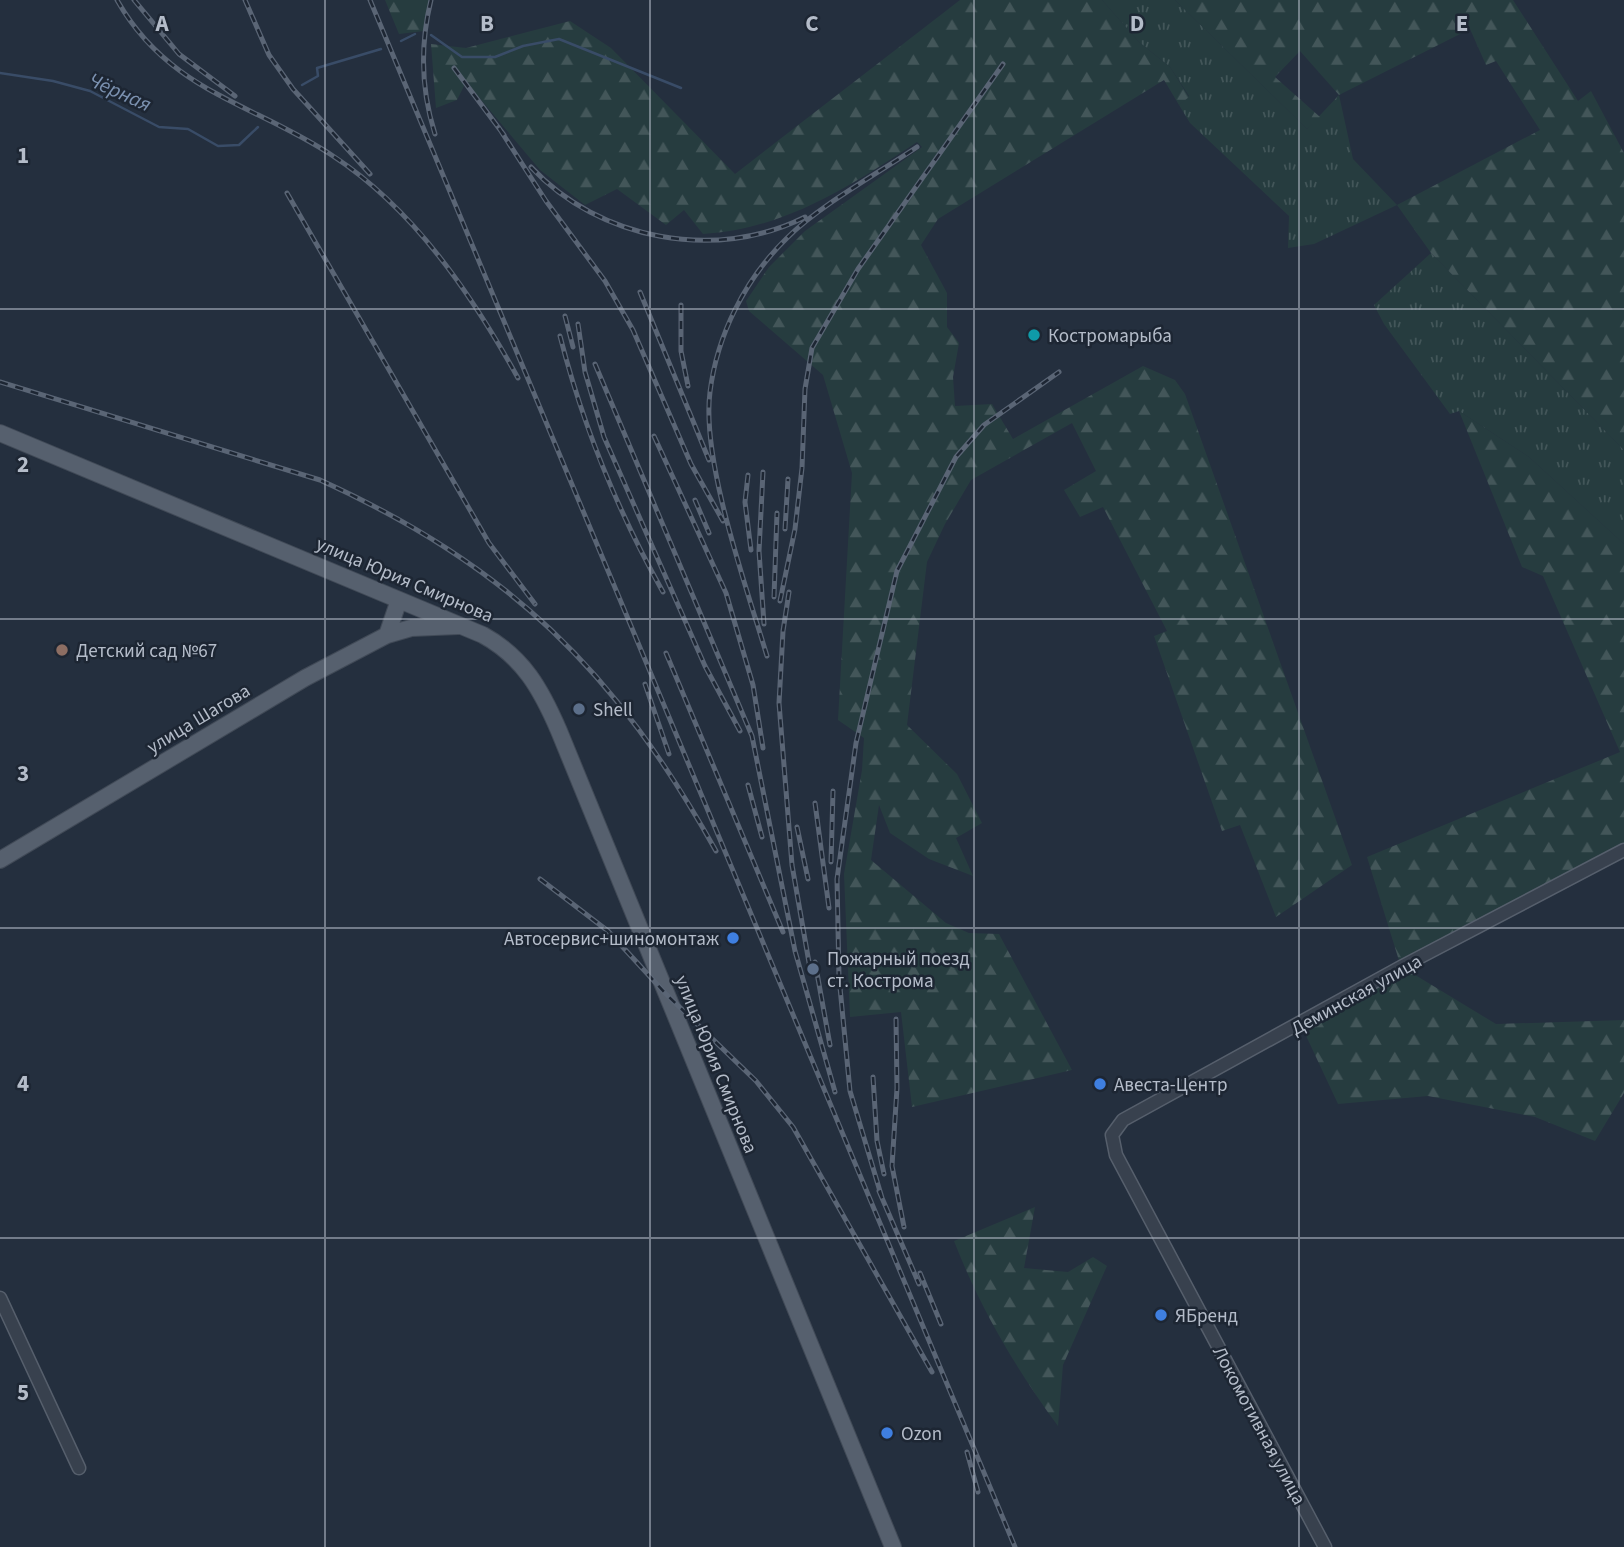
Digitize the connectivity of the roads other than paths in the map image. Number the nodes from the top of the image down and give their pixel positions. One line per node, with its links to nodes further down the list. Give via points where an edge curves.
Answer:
1 (0, 433): 2 (main road, улица Юрия Смирнова)
2 (399, 600): 3 (main road, улица Юрия Смирнова); 4 (main road)
3 (464, 626): 4 (main road, улица Шагова, via 411,628); 10 (main road, улица Юрия Смирнова, via 514,655 545,700)
4 (387, 635): 6 (main road, улица Шагова, via 305,678)
5 (1624, 850): 7 (street, Деминская улица, via 1123,1119 1112,1135)
6 (0, 860)
7 (1116, 1155): 11 (street, Локомотивная улица)
8 (0, 1298): 9 (street)
9 (79, 1468)
10 (893, 1547)
11 (1325, 1547)

